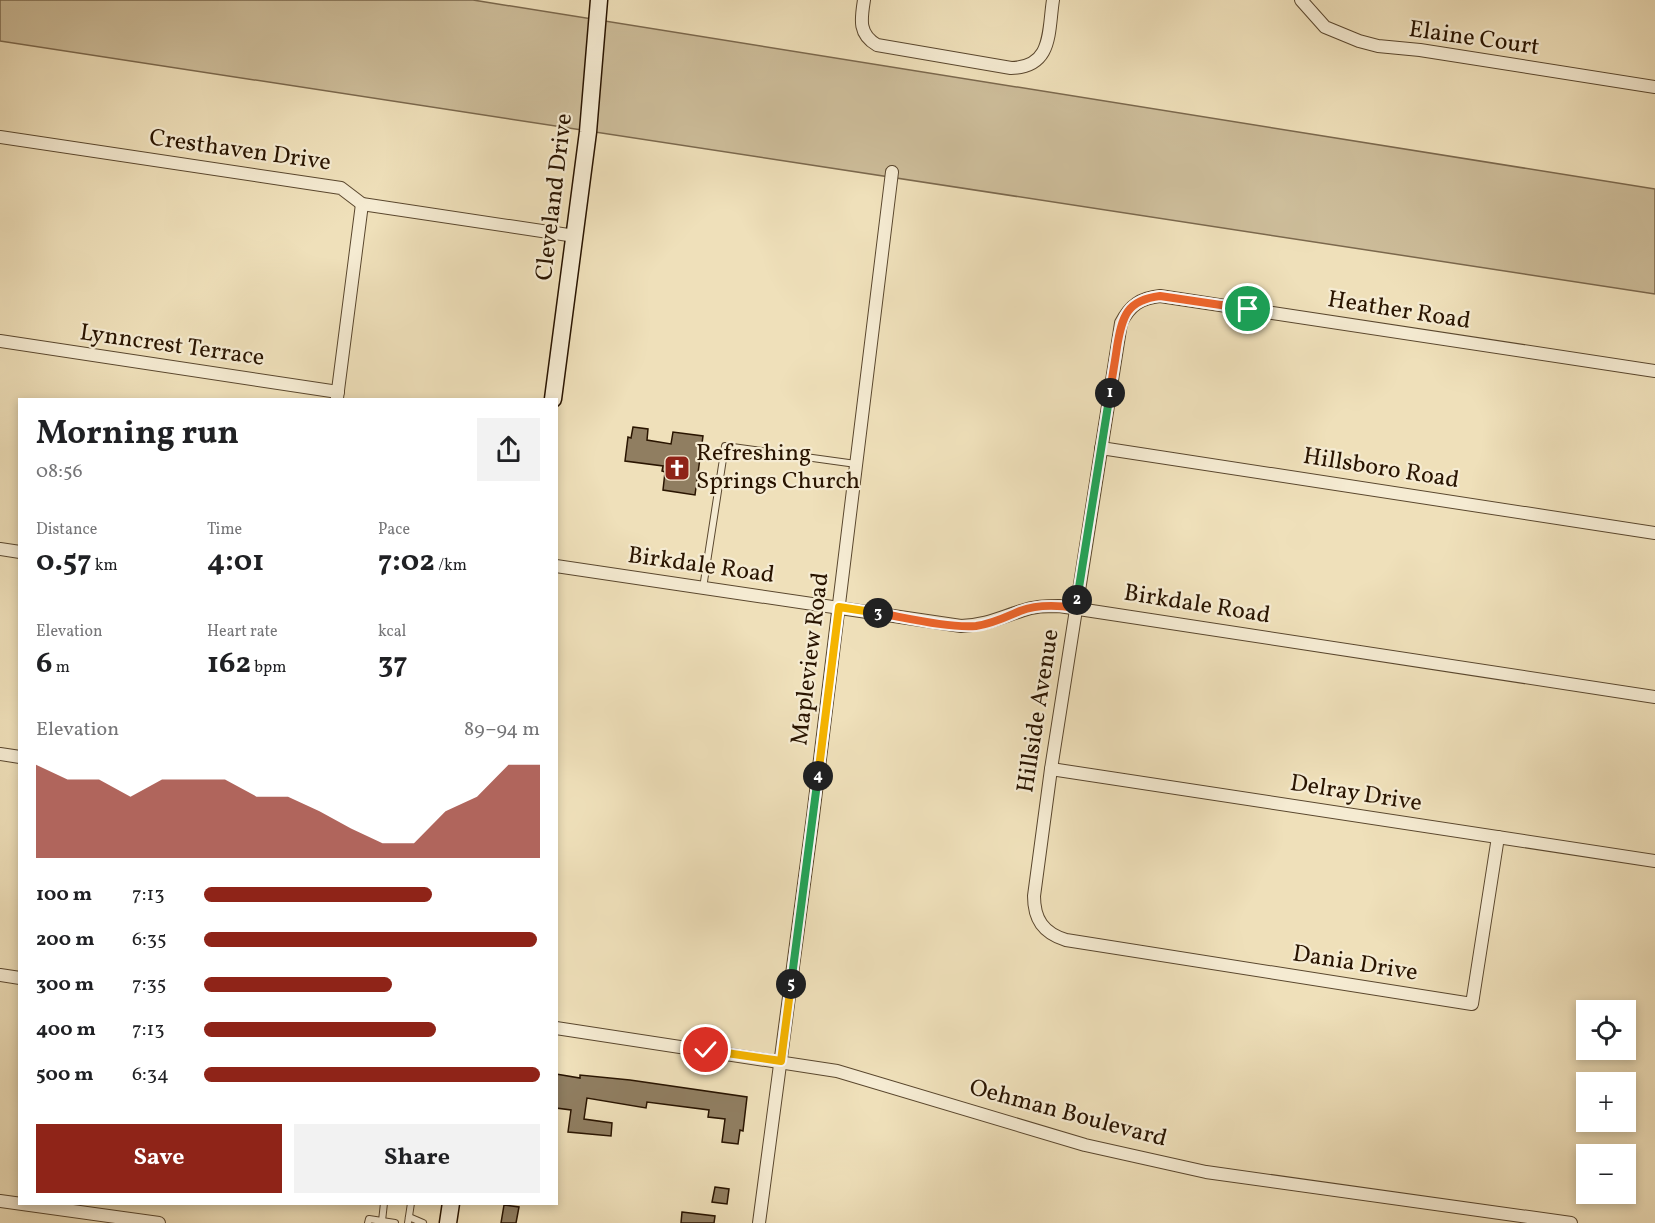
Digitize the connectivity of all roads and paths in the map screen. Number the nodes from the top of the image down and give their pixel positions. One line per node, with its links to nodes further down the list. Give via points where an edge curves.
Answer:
1 (599, 0): 9 (street, Cleveland Drive)
2 (864, 0): 3 (street, via 862,30 877,45 1017,68 1042,56)
3 (1053, 0)
4 (1301, 0): 5 (street, Elaine Court, via 1325,27 1369,44)
5 (1655, 87)
6 (0, 136): 8 (street, Cresthaven Drive, via 341,188)
7 (892, 172): 16 (street, Mapleview Road)
8 (362, 204): 9 (street, Cresthaven Drive); 13 (street)
9 (575, 236): 14 (street, Cleveland Drive)
10 (1137, 302): 12 (street, Heather Road, via 1160,296); 15 (street, Hillside Avenue, via 1121,323)
11 (0, 341): 13 (street, Lynncrest Terrace)
12 (1655, 371)
13 (337, 395)
14 (553, 398)
15 (1101, 448): 17 (street, Hillsboro Road); 23 (street, Hillside Avenue)
16 (856, 464): 21 (lane, via 725,446); 22 (street, Mapleview Road)
17 (1655, 533)
18 (0, 549): 19 (street)
19 (18, 552)
20 (558, 566): 21 (street, Birkdale Road)
21 (703, 588): 22 (street, Birkdale Road)
22 (839, 607): 23 (street, Birkdale Road, via 962,626 977,626 1039,606); 34 (street, Mapleview Road)
23 (1076, 608): 24 (street, Birkdale Road); 27 (street, Hillside Avenue)
24 (1655, 697)
25 (0, 754): 26 (street)
26 (18, 757)
27 (1051, 769): 28 (street, Delray Drive); 30 (street, Hillside Avenue, via 1034,909 1044,929)
28 (1498, 837): 29 (street, Delray Drive); 30 (street, Dania Drive, via 1472,1004)
29 (1655, 861)
30 (1066, 940)
31 (0, 975): 32 (street)
32 (18, 978)
33 (558, 1028): 34 (street, Oehman Boulevard)
34 (781, 1061): 48 (street, Mapleview Road); 49 (street, Oehman Boulevard, via 837,1071 1085,1145 1206,1172)
35 (0, 1201): 36 (street)
36 (18, 1203)
37 (29, 1205): 43 (street)
38 (384, 1205): 42 (lane)
39 (411, 1205): 41 (lane)
40 (451, 1205): 47 (street)
41 (409, 1220): 46 (lane)
42 (382, 1221): 44 (lane, via 369,1219); 45 (lane)
43 (159, 1223)
44 (368, 1223)
45 (395, 1223)
46 (423, 1223)
47 (448, 1223)
48 (759, 1223)
49 (1571, 1223)

